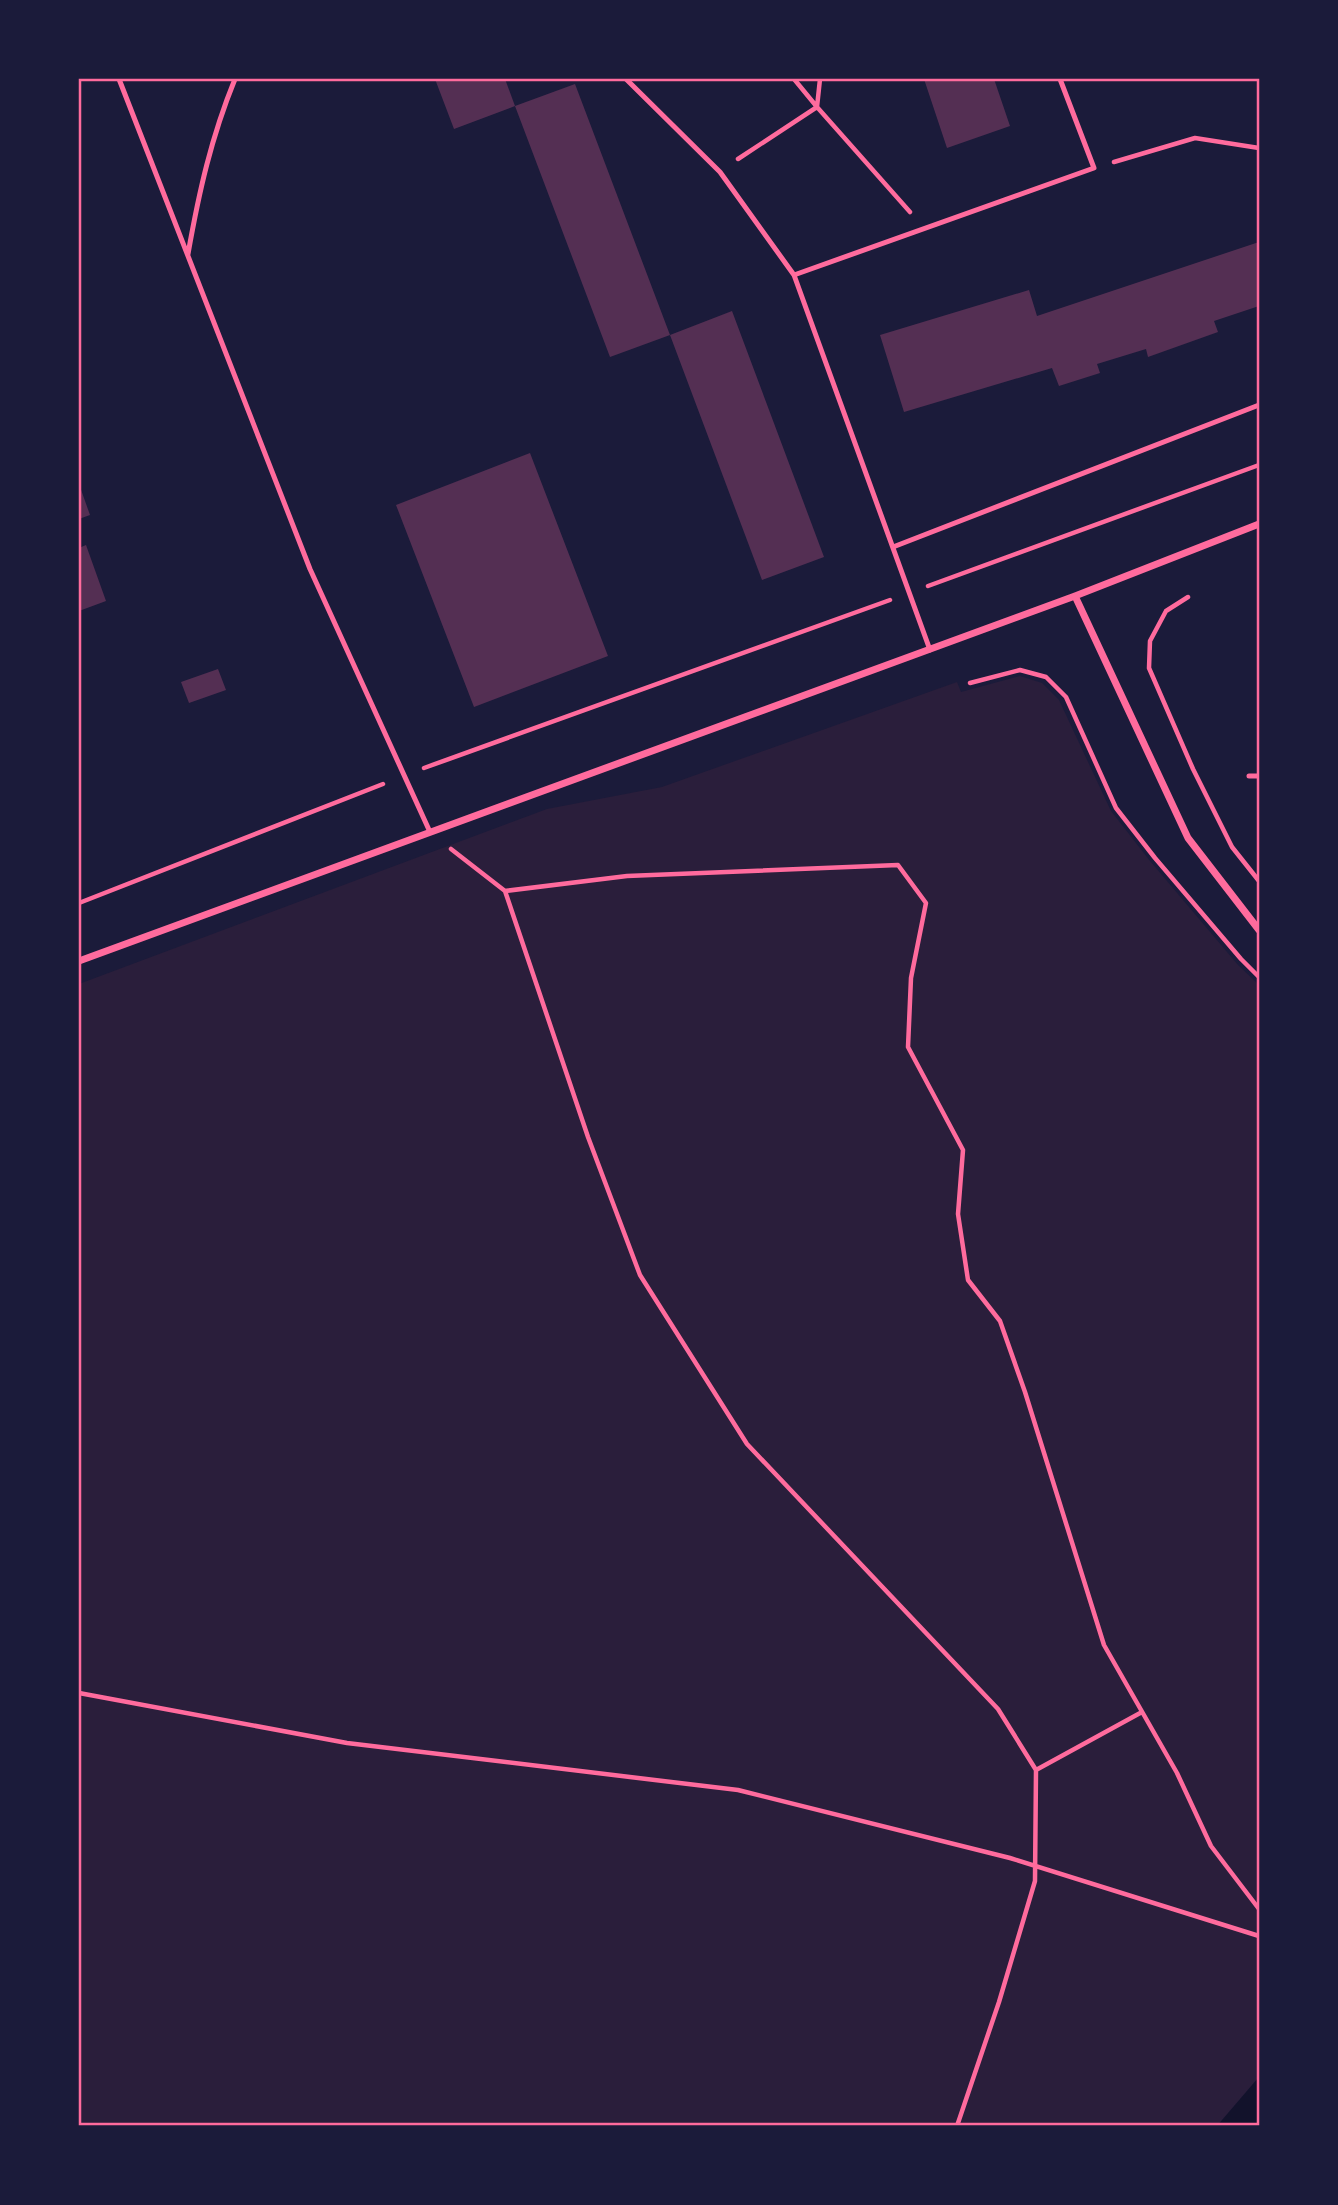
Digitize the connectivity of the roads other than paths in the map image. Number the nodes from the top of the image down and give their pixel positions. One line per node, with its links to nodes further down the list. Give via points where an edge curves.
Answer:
1 (119, 79): 5 (lane)
2 (235, 79): 5 (lane, via 216,125)
3 (626, 79): 6 (lane, via 720,172)
4 (1060, 79): 6 (lane, via 1094,168)
5 (188, 255): 14 (lane, via 310,569)
6 (794, 275): 9 (lane)
7 (1259, 405): 9 (lane)
8 (1259, 524): 10 (street)
9 (893, 547): 11 (lane)
10 (1075, 596): 11 (street); 15 (street, via 1188,838)
11 (930, 650): 14 (street)
12 (1249, 776): 13 (lane)
13 (1259, 776)
14 (430, 831): 16 (street)
15 (1259, 930)
16 (79, 961)

